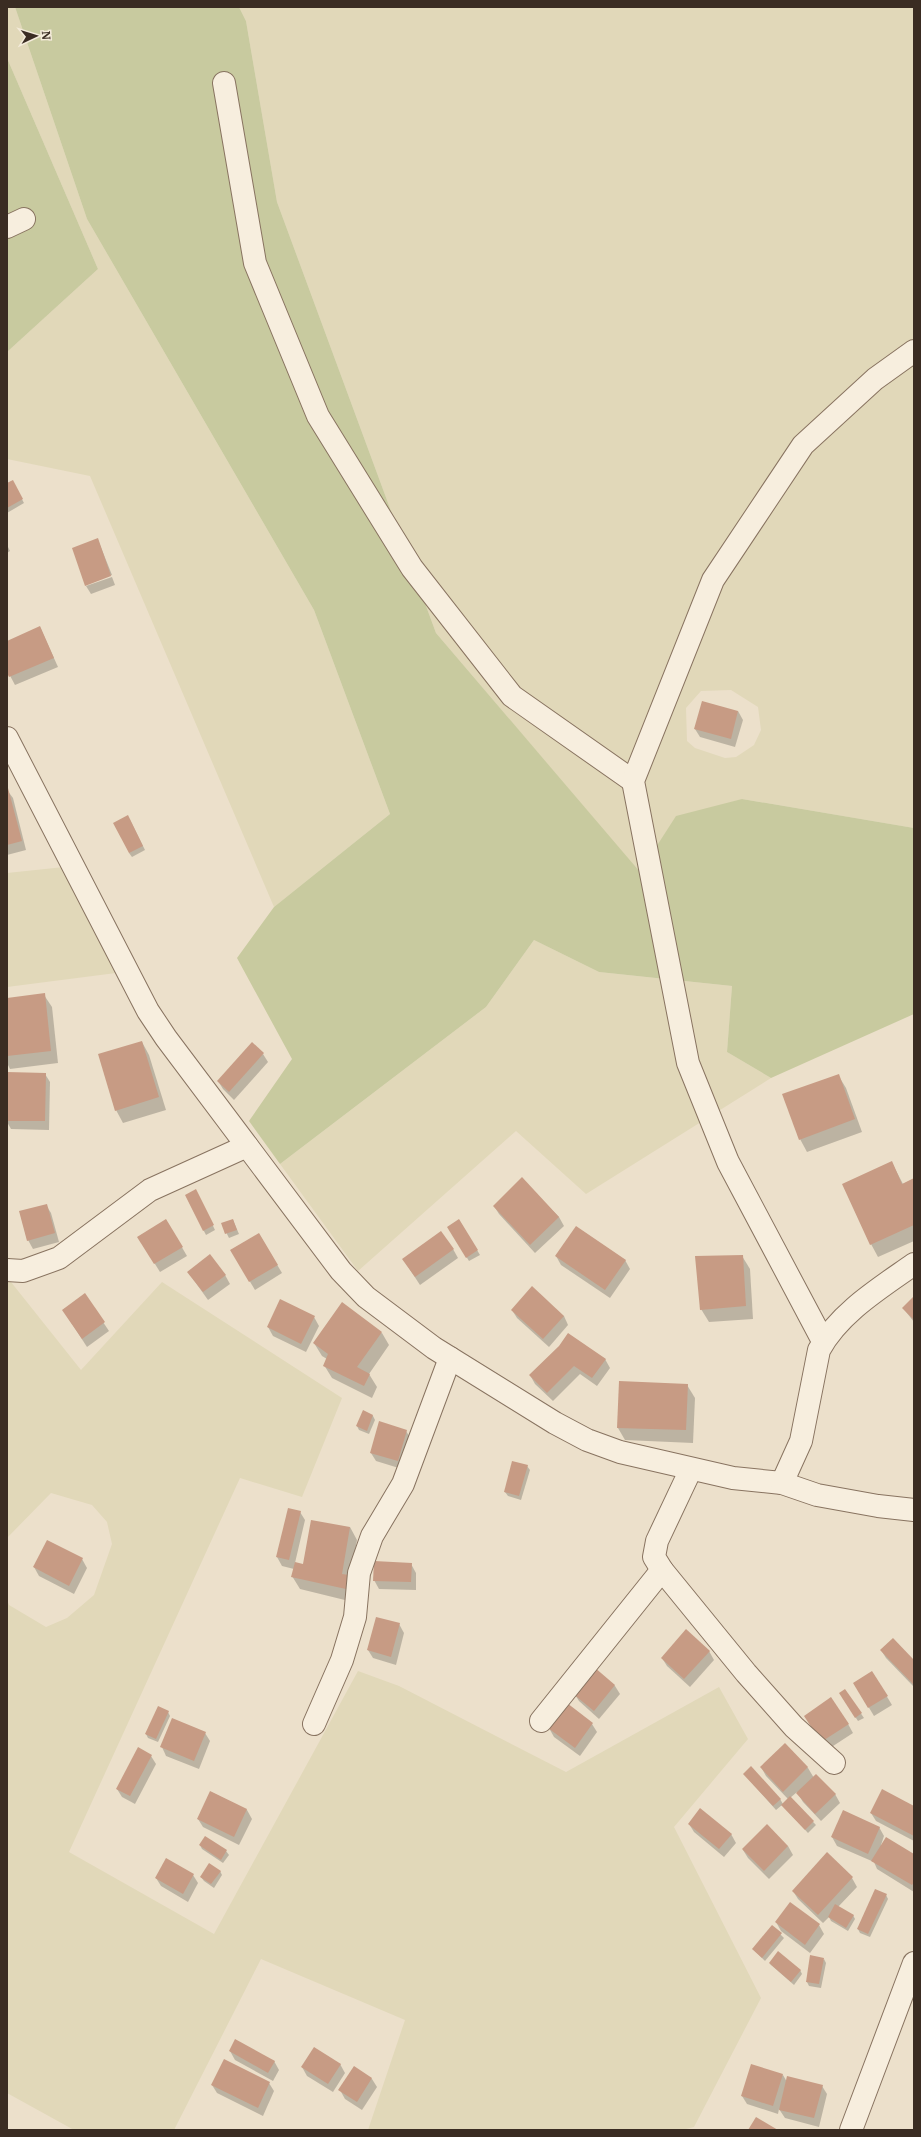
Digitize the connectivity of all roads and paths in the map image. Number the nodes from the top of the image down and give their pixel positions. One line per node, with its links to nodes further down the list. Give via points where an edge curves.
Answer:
1 (224, 83): 4 (street, via 255,264 318,416 412,568 512,696)
2 (914, 351): 4 (street, via 875,379 803,445 713,580)
3 (7, 738): 5 (street, via 148,1011)
4 (633, 781): 8 (street, via 688,1063 728,1162)
5 (247, 1146): 7 (street, via 150,1190 60,1258 23,1271); 9 (street, via 326,1252 361,1292)
6 (914, 1264): 8 (street, via 833,1328)
7 (7, 1270)
8 (823, 1341): 11 (street, via 818,1350 801,1441)
9 (450, 1358): 10 (street, via 587,1440 620,1452); 15 (street, via 403,1484 372,1536 359,1573 353,1624 342,1660)
10 (692, 1469): 11 (street, via 733,1478); 13 (street, via 656,1541 654,1557)
11 (782, 1483): 12 (street, via 817,1495)
12 (914, 1510)
13 (662, 1570): 14 (street); 16 (street, via 794,1727)
14 (541, 1721)
15 (314, 1724)
16 (834, 1762)
17 (912, 1972): 18 (street)
18 (851, 2130)

